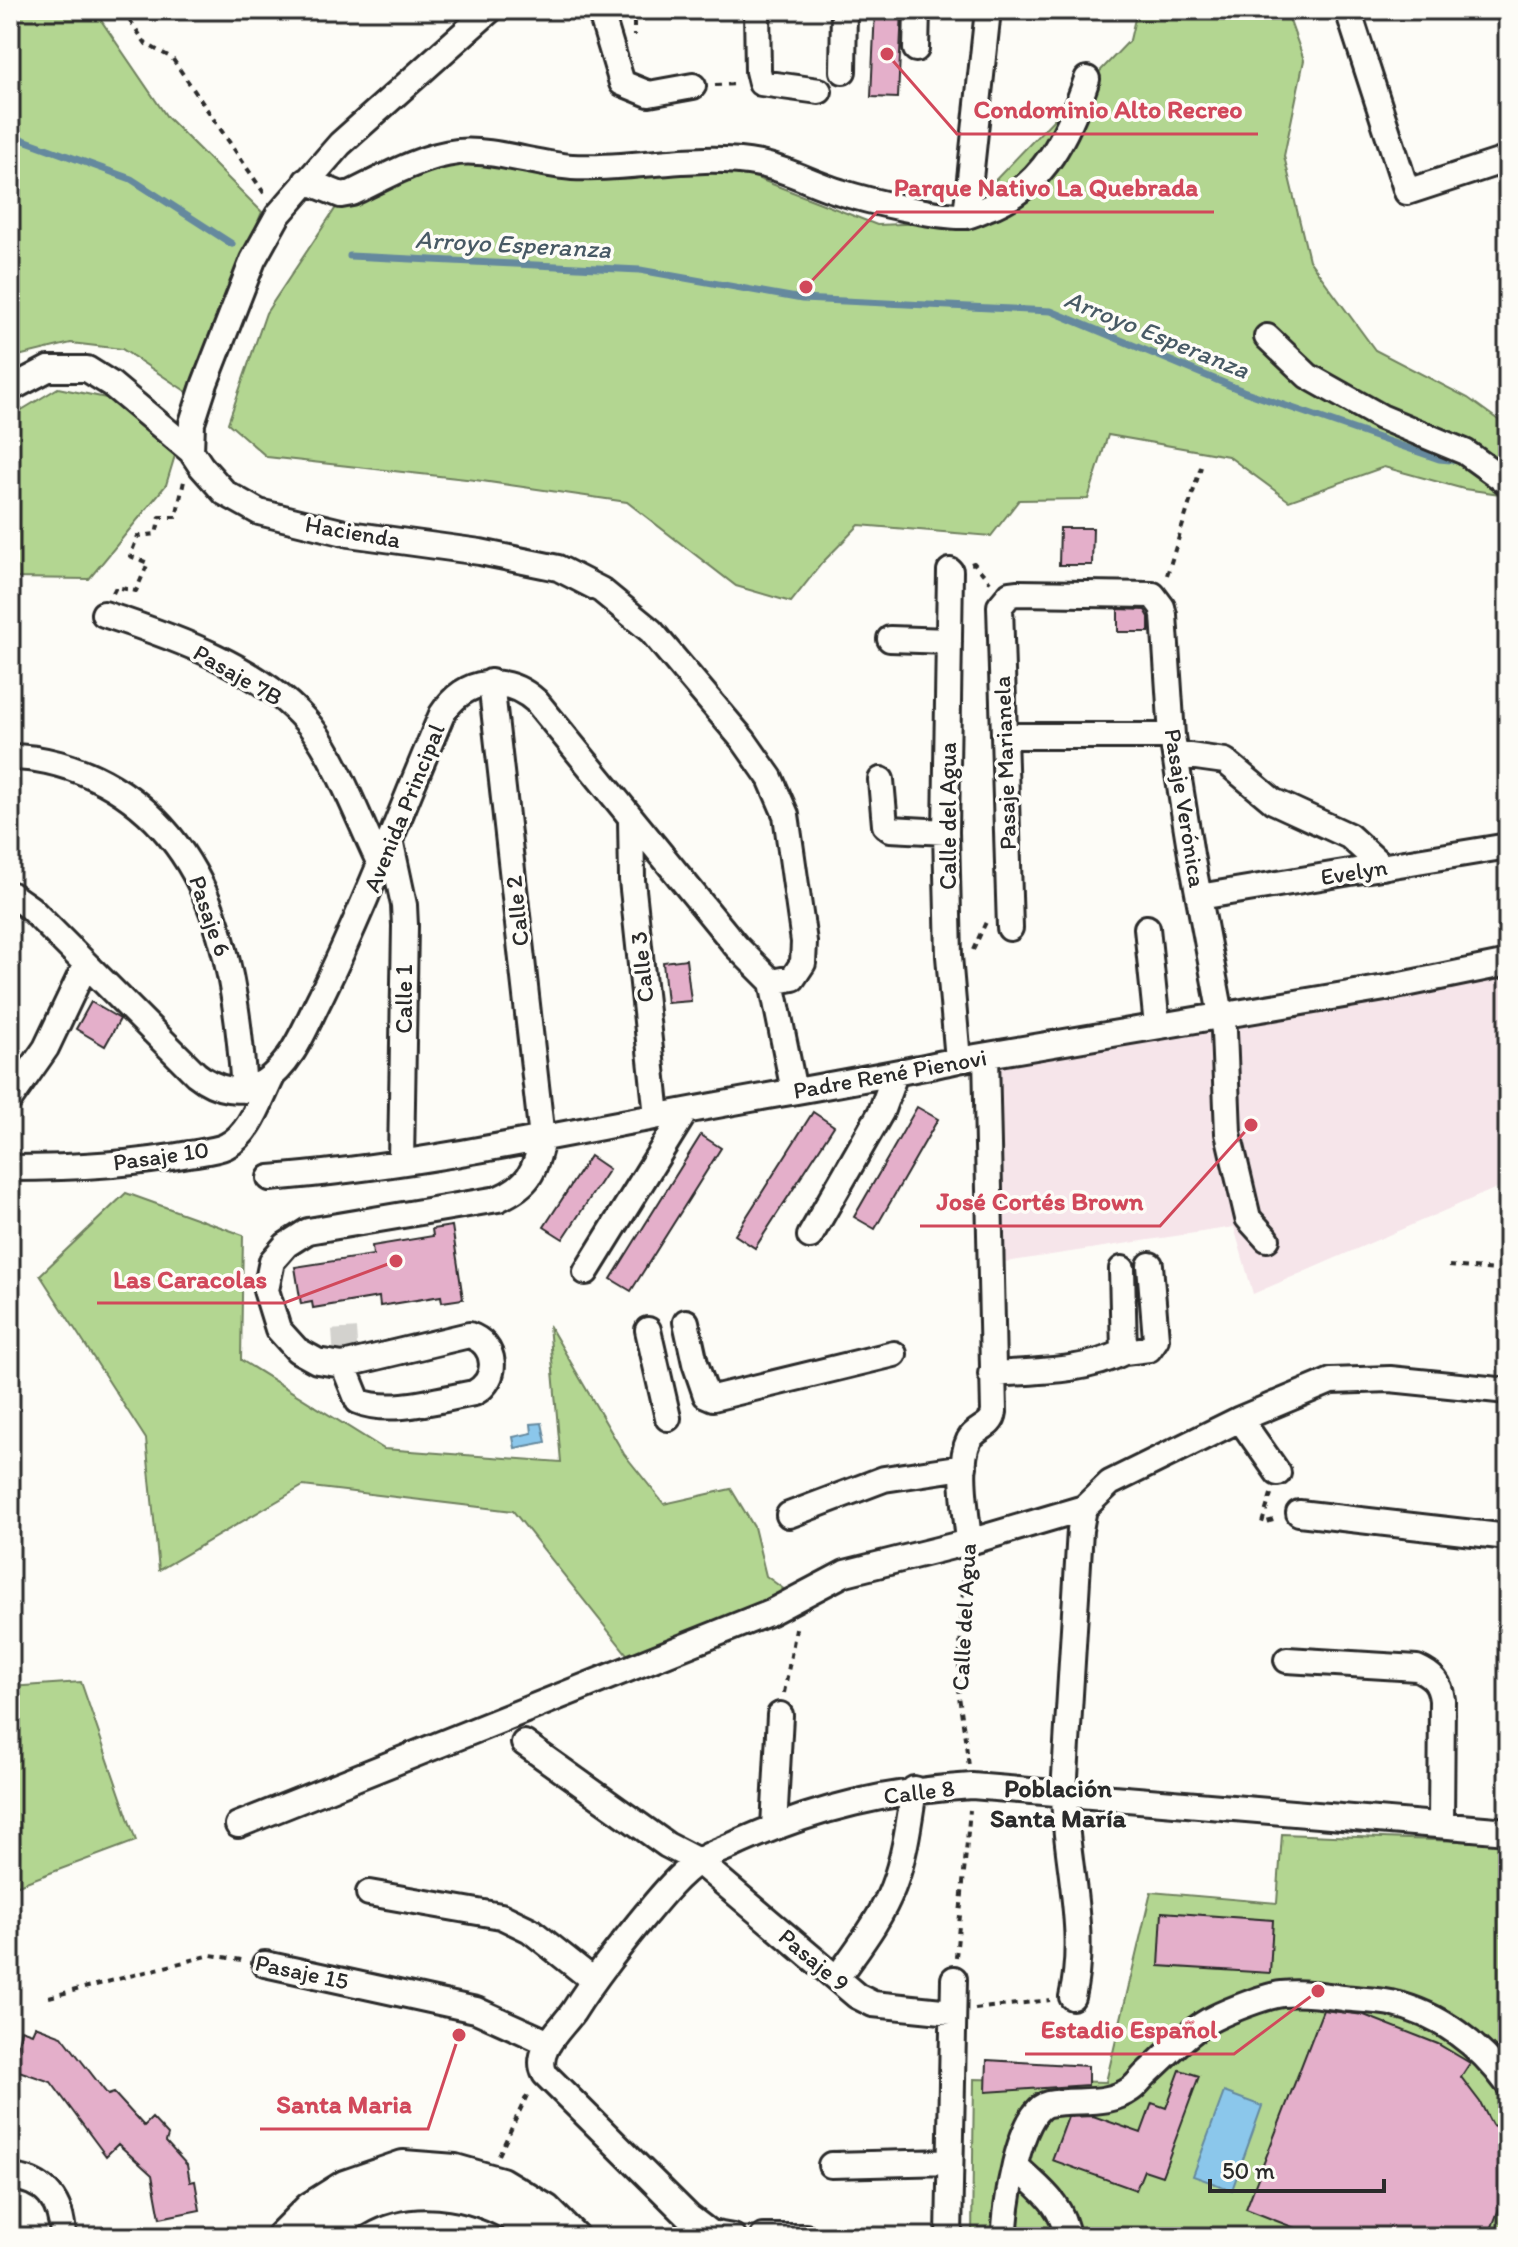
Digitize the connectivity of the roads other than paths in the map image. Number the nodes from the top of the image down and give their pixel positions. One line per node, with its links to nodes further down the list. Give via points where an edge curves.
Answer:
1 (490, 10): 14 (street)
2 (600, 10): 11 (street, via 622,83 649,94)
3 (757, 10): 12 (street, via 761,83)
4 (844, 10): 9 (street)
5 (917, 10): 8 (street)
6 (988, 10): 15 (street)
7 (1348, 10): 13 (street, via 1407,192)
8 (916, 49)
9 (843, 71)
10 (1087, 79): 15 (street, via 1072,121 1029,183 1000,204)
11 (693, 86)
12 (819, 91)
13 (1508, 159)
14 (306, 181): 15 (street, via 341,195 352,193 430,157 461,151 569,167 734,161 762,164 841,192); 18 (street, via 278,215 253,260 192,423)
15 (966, 216)
16 (1267, 337): 19 (street, via 1308,376 1381,417 1465,452)
17 (10, 389): 18 (street, Hacienda, via 48,369 87,369)
18 (191, 451): 42 (street, Hacienda, via 225,493 259,512 349,534 558,568 601,590 651,631 744,741 770,778 786,815 803,963 793,978)
19 (1508, 483)
20 (950, 571): 24 (street, Calle del Agua)
21 (1004, 599): 26 (street, Pasaje Marianela, via 1000,614); 27 (street, Pasaje Verónica, via 1018,593 1147,593 1159,601)
22 (104, 614): 34 (street, Pasaje 7B, via 188,645 281,695 313,728)
23 (890, 639): 24 (street)
24 (949, 641): 31 (street, Calle del Agua)
25 (491, 682): 30 (street, via 516,687 536,701); 32 (street, Avenida Principal, via 464,691 448,705); 54 (street, Calle 2)
26 (1006, 736): 27 (street); 38 (street, Pasaje Marianela)
27 (1173, 745): 35 (street, via 1225,761 1273,801 1349,836); 37 (street, Pasaje Verónica)
28 (10, 757): 49 (street, Pasaje 6, via 45,761 95,777 141,806 178,844 205,889 223,950 240,1030)
29 (881, 780): 31 (street, via 885,825 890,829)
30 (631, 819): 42 (street); 53 (street, Calle 3, via 632,880)
31 (946, 832): 46 (street, Calle del Agua)
32 (390, 839): 34 (street, Avenida Principal); 55 (street, Calle 1, via 405,926)
33 (1508, 846): 35 (street, Evelyn)
34 (380, 864): 48 (street, Avenida Principal, via 295,1049)
35 (1383, 867): 37 (street, Evelyn)
36 (10, 894): 41 (street)
37 (1199, 897): 43 (street, Pasaje Verónica)
38 (1010, 928)
39 (1147, 928): 44 (street)
40 (1508, 963): 43 (street, Padre René Pienovi)
41 (85, 966): 49 (street, via 206,1082); 51 (street, via 46,1048)
42 (772, 982): 50 (street)
43 (1222, 1015): 44 (street, Padre René Pienovi); 59 (street, Pasaje Verónica, via 1228,1133 1248,1218)
44 (1157, 1026): 45 (street, Padre René Pienovi)
45 (986, 1056): 46 (street, Padre René Pienovi); 68 (street, Calle del Agua)
46 (958, 1060): 47 (street, Padre René Pienovi)
47 (895, 1074): 50 (street, Padre René Pienovi); 58 (street, via 881,1112)
48 (273, 1075): 49 (street, Avenida Principal); 56 (street, Pasaje 10, via 240,1135 225,1147 67,1168)
49 (244, 1090)
50 (794, 1091): 52 (street, Padre René Pienovi)
51 (11, 1098)
52 (685, 1112): 53 (street, Padre René Pienovi); 62 (street)
53 (657, 1116): 54 (street, Padre René Pienovi)
54 (542, 1139): 55 (street, Padre René Pienovi); 67 (street, via 537,1163 518,1190 498,1199 308,1231 272,1261 266,1290 278,1329 297,1350 317,1361 343,1365 469,1335 488,1348 492,1375 486,1387 474,1393 373,1407 358,1401)
55 (401, 1161): 57 (street, Padre René Pienovi)
56 (10, 1168)
57 (270, 1178)
58 (810, 1236)
59 (1267, 1239)
60 (1150, 1265): 65 (street, via 1156,1339 1149,1349)
61 (1122, 1269): 65 (street)
62 (586, 1272)
63 (686, 1322): 66 (street, via 706,1395 713,1398)
64 (648, 1330): 70 (street)
65 (1124, 1352): 68 (street, via 1106,1361)
66 (894, 1354)
67 (347, 1374)
68 (991, 1374): 72 (street, Calle del Agua, via 993,1419 969,1440)
69 (1508, 1391): 71 (street, via 1390,1379 1331,1381)
70 (668, 1418)
71 (1240, 1419): 73 (street); 74 (street, via 1110,1483)
72 (964, 1467): 76 (street, via 884,1479); 78 (street, Calle del Agua)
73 (1278, 1473)
74 (1084, 1508): 78 (street); 83 (street)
75 (1299, 1513): 77 (street)
76 (789, 1515)
77 (1508, 1537)
78 (969, 1542): 85 (street, via 845,1573 771,1612)
79 (1287, 1660): 84 (street, via 1417,1668 1435,1680 1442,1700)
80 (780, 1715): 86 (street)
81 (524, 1743): 88 (street, Pasaje 9, via 667,1845)
82 (914, 1789): 83 (street, Calle 8, via 972,1786); 86 (street, Calle 8); 91 (street, via 893,1886)
83 (1064, 1793): 84 (street, Calle 8); 94 (street, via 1079,1944)
84 (1441, 1824): 87 (street, Calle 8)
85 (238, 1825)
86 (774, 1827): 88 (street, Calle 8)
87 (1508, 1831)
88 (698, 1861): 91 (street, Pasaje 9); 93 (street, Calle 8, via 667,1889)
89 (369, 1893): 93 (street, via 501,1916 530,1930)
90 (265, 1964): 96 (street, Pasaje 15, via 476,2010)
91 (837, 1978): 95 (street, Pasaje 9, via 873,2004)
92 (954, 1979): 95 (street)
93 (593, 1980): 96 (street, Calle 8)
94 (1072, 1997)
95 (952, 2012): 98 (street)
96 (549, 2043): 107 (street, Calle 8, via 542,2056 545,2074 689,2217 710,2233)
97 (1508, 2084): 100 (street, via 1490,2059 1426,2015 1391,2003 1280,1994 1212,2019 1119,2096 1047,2104 1037,2110)
98 (949, 2162): 99 (street); 110 (street)
99 (831, 2165)
100 (1016, 2166): 111 (street); 112 (street, via 1049,2196 1064,2219)
101 (10, 2177): 102 (street, via 41,2185 54,2199)
102 (63, 2237)
103 (281, 2237): 106 (main road, via 310,2208 345,2186 403,2166 455,2170 501,2183 546,2210)
104 (322, 2237): 105 (main road, via 357,2210 412,2192 452,2193 489,2205)
105 (540, 2237)
106 (573, 2237)
107 (733, 2237)
108 (763, 2237): 109 (street)
109 (805, 2237)
110 (949, 2237)
111 (1005, 2237)
112 (1067, 2237)

